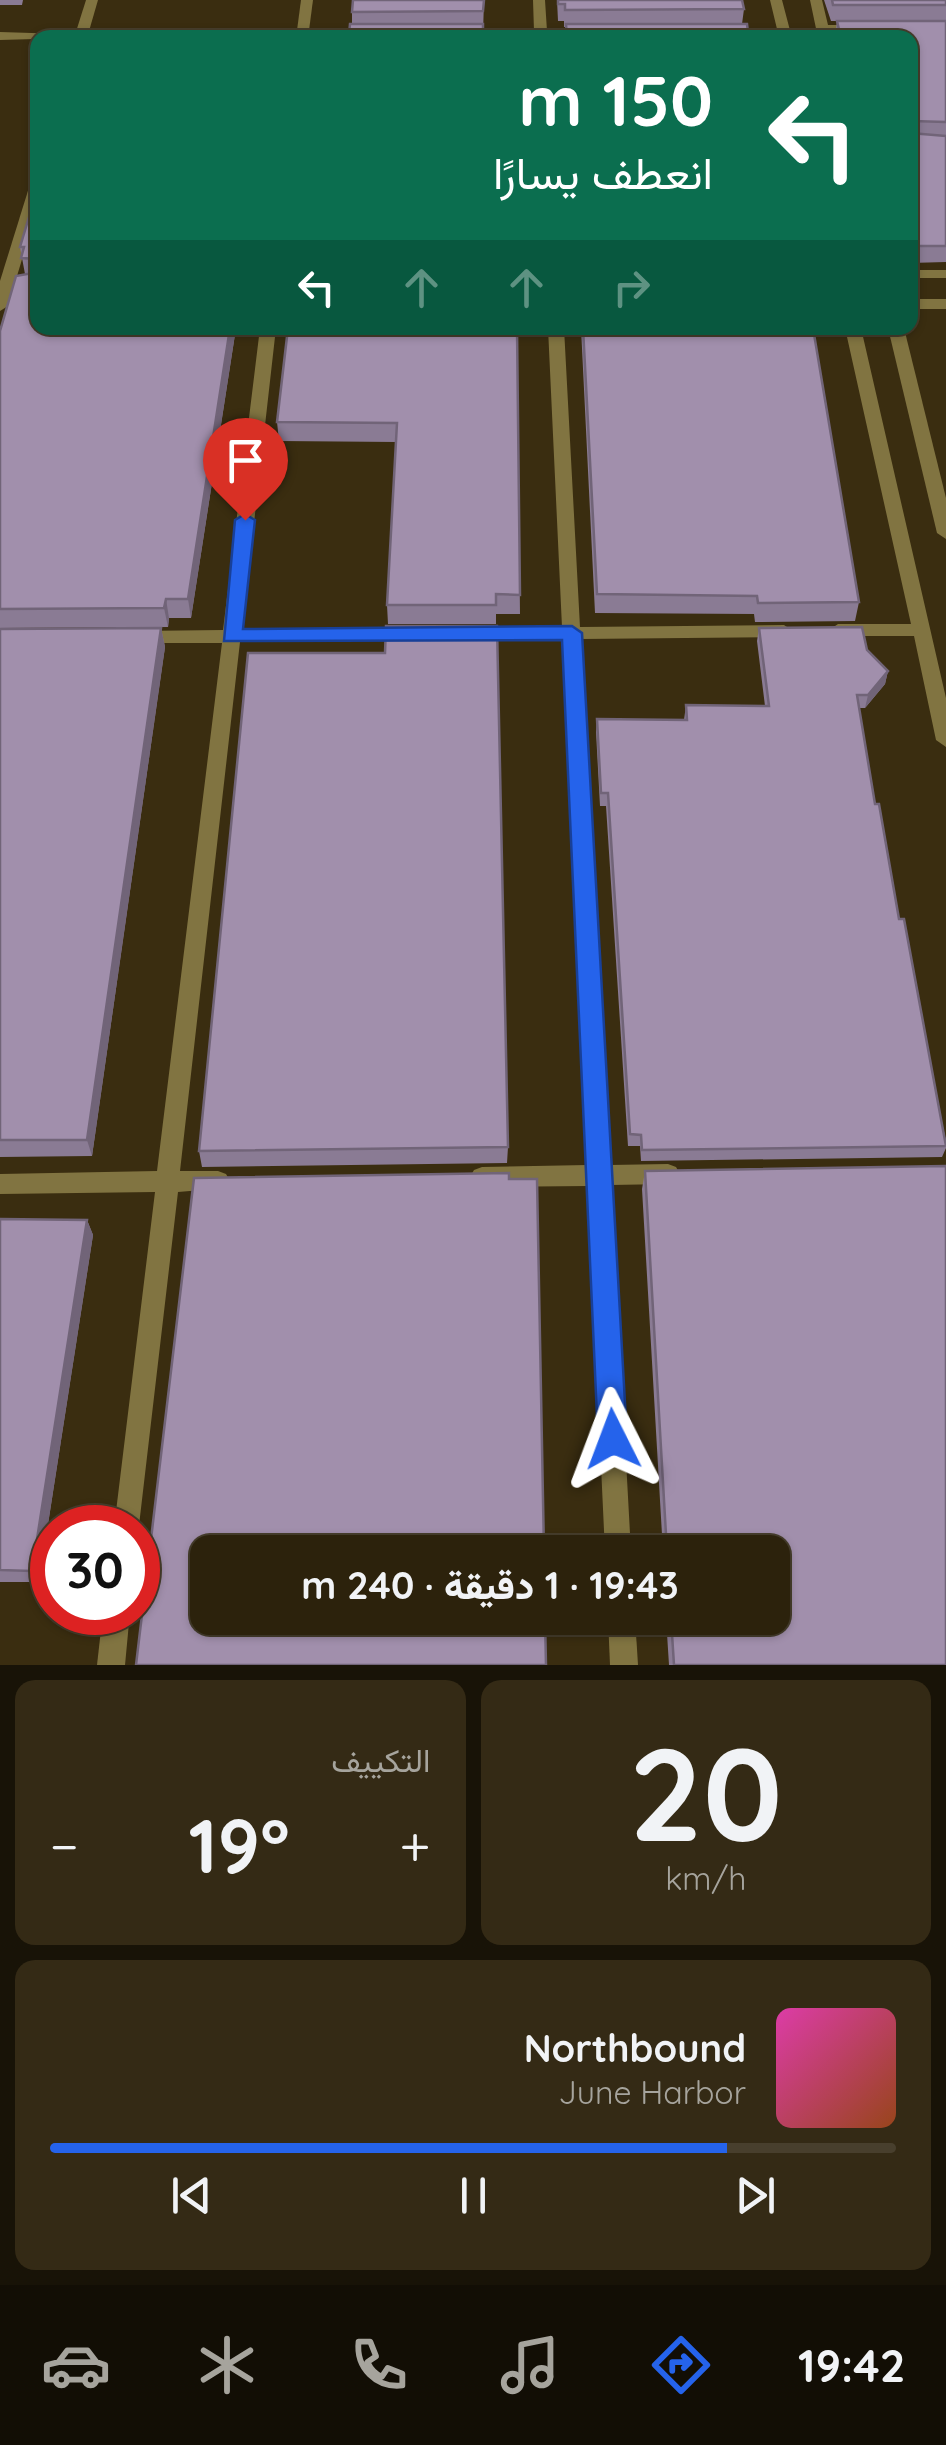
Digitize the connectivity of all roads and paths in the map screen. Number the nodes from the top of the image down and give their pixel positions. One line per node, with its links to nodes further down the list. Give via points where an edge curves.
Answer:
1 (92, 0): 7 (street)
2 (307, 0): 8 (street)
3 (540, 0): 9 (street)
4 (776, 0): 10 (street)
5 (816, 0): 11 (street)
6 (876, 29): 12 (street)
7 (83, 30)
8 (303, 30)
9 (541, 30)
10 (785, 30)
11 (823, 30)
12 (863, 30)
13 (0, 36): 14 (street)
14 (30, 37)
15 (30, 210): 18 (street)
16 (918, 274): 17 (street)
17 (946, 274)
18 (9, 286): 21 (street)
19 (918, 304): 20 (street)
20 (946, 304)
21 (0, 306)
22 (267, 335): 31 (street)
23 (556, 335): 28 (street)
24 (854, 335): 27 (street)
25 (898, 335): 26 (street)
26 (946, 533)
27 (921, 630): 28 (street); 33 (street)
28 (572, 633): 30 (street); 35 (street)
29 (421, 634): 31 (street)
30 (458, 634)
31 (232, 636): 32 (street); 38 (street)
32 (116, 637)
33 (946, 740)
34 (696, 1174): 35 (street)
35 (600, 1175): 36 (street); 41 (street)
36 (462, 1177)
37 (246, 1180): 38 (street)
38 (168, 1182): 39 (street); 40 (street)
39 (0, 1184)
40 (130, 1505)
41 (617, 1535)
42 (114, 1635): 44 (street)
43 (623, 1635): 45 (street)
44 (111, 1665)
45 (624, 1665)

